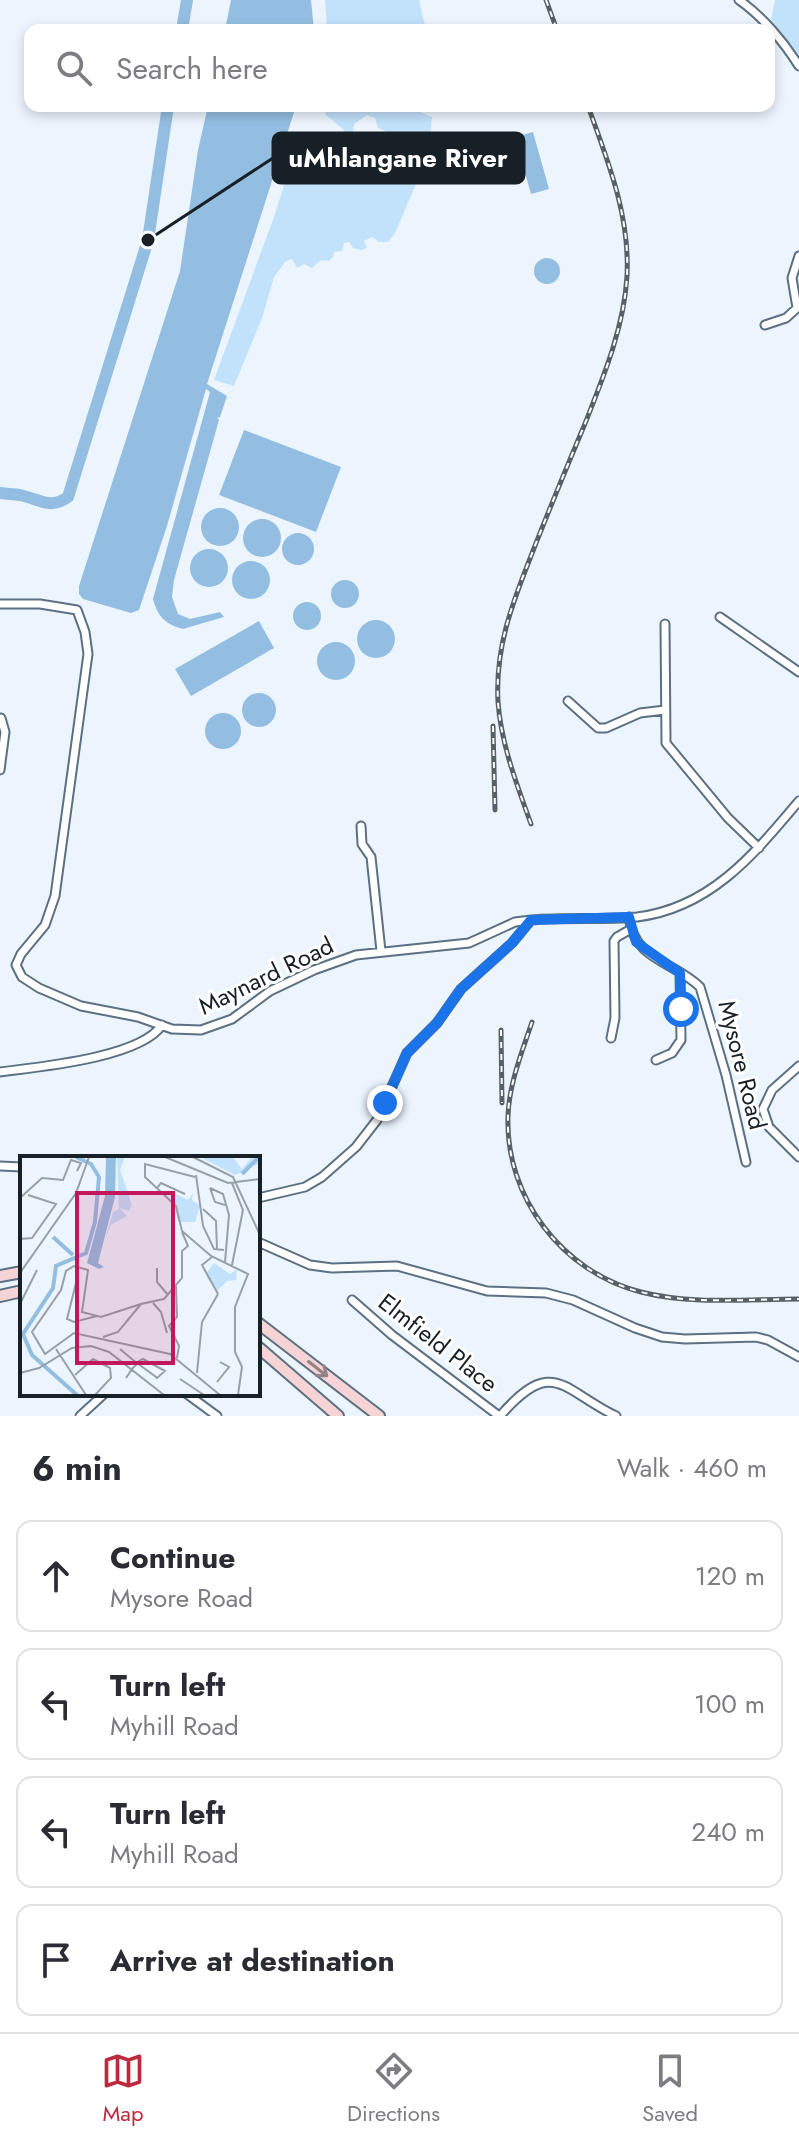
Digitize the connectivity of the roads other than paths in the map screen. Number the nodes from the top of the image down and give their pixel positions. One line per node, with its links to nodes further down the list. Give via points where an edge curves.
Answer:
1 (739, 0): 2 (street)
2 (764, 24)
3 (775, 35): 4 (street)
4 (799, 66)
5 (799, 256): 6 (street, via 792,278 797,308)
6 (765, 325)
7 (0, 604): 23 (street, Maynard Road, via 77,610 88,654 58,880 48,919 21,954 17,969 39,988 81,1006)
8 (720, 617): 10 (street)
9 (665, 624): 12 (street)
10 (799, 672)
11 (568, 701): 12 (street, via 598,728)
12 (665, 710): 17 (street, via 669,748)
13 (1, 718): 14 (street, via 5,732)
14 (0, 770)
15 (799, 801): 17 (street, Maynard Road)
16 (361, 826): 21 (street, via 362,844 371,857)
17 (759, 848): 18 (street, Maynard Road, via 725,881 700,896)
18 (629, 917): 19 (street, Maynard Road); 20 (street)
19 (531, 920): 21 (street, Maynard Road, via 469,943); 32 (street, via 461,989 407,1053 377,1120 356,1147 305,1187)
20 (631, 929): 22 (street, Mysore Road, via 640,947); 24 (street, via 614,941)
21 (381, 951): 23 (street, Maynard Road, via 314,970 270,991 219,1026 186,1031)
22 (680, 973): 25 (street, via 681,1040 672,1053); 29 (street, Mysore Road, via 702,990)
23 (162, 1025): 27 (street, via 149,1037 110,1053)
24 (611, 1038)
25 (656, 1060)
26 (799, 1066): 28 (street, via 772,1090 763,1109 769,1127)
27 (0, 1072)
28 (799, 1157)
29 (746, 1162)
30 (0, 1166): 31 (street)
31 (20, 1167)
32 (260, 1198)
33 (260, 1243): 41 (street, via 310,1265 397,1266 478,1289 546,1293 662,1337 756,1337)
34 (20, 1272): 35 (main road)
35 (0, 1276)
36 (20, 1291): 37 (main road)
37 (0, 1296)
38 (352, 1300): 48 (street, Elmfield Place)
39 (260, 1325): 47 (main road, one-way to 47)
40 (260, 1349): 46 (main road)
41 (799, 1357)
42 (102, 1396): 44 (street)
43 (190, 1396): 45 (street)
44 (80, 1416)
45 (217, 1416)
46 (338, 1416)
47 (379, 1416)
48 (500, 1416): 49 (street, via 522,1391 546,1383 574,1389)
49 (616, 1416)

